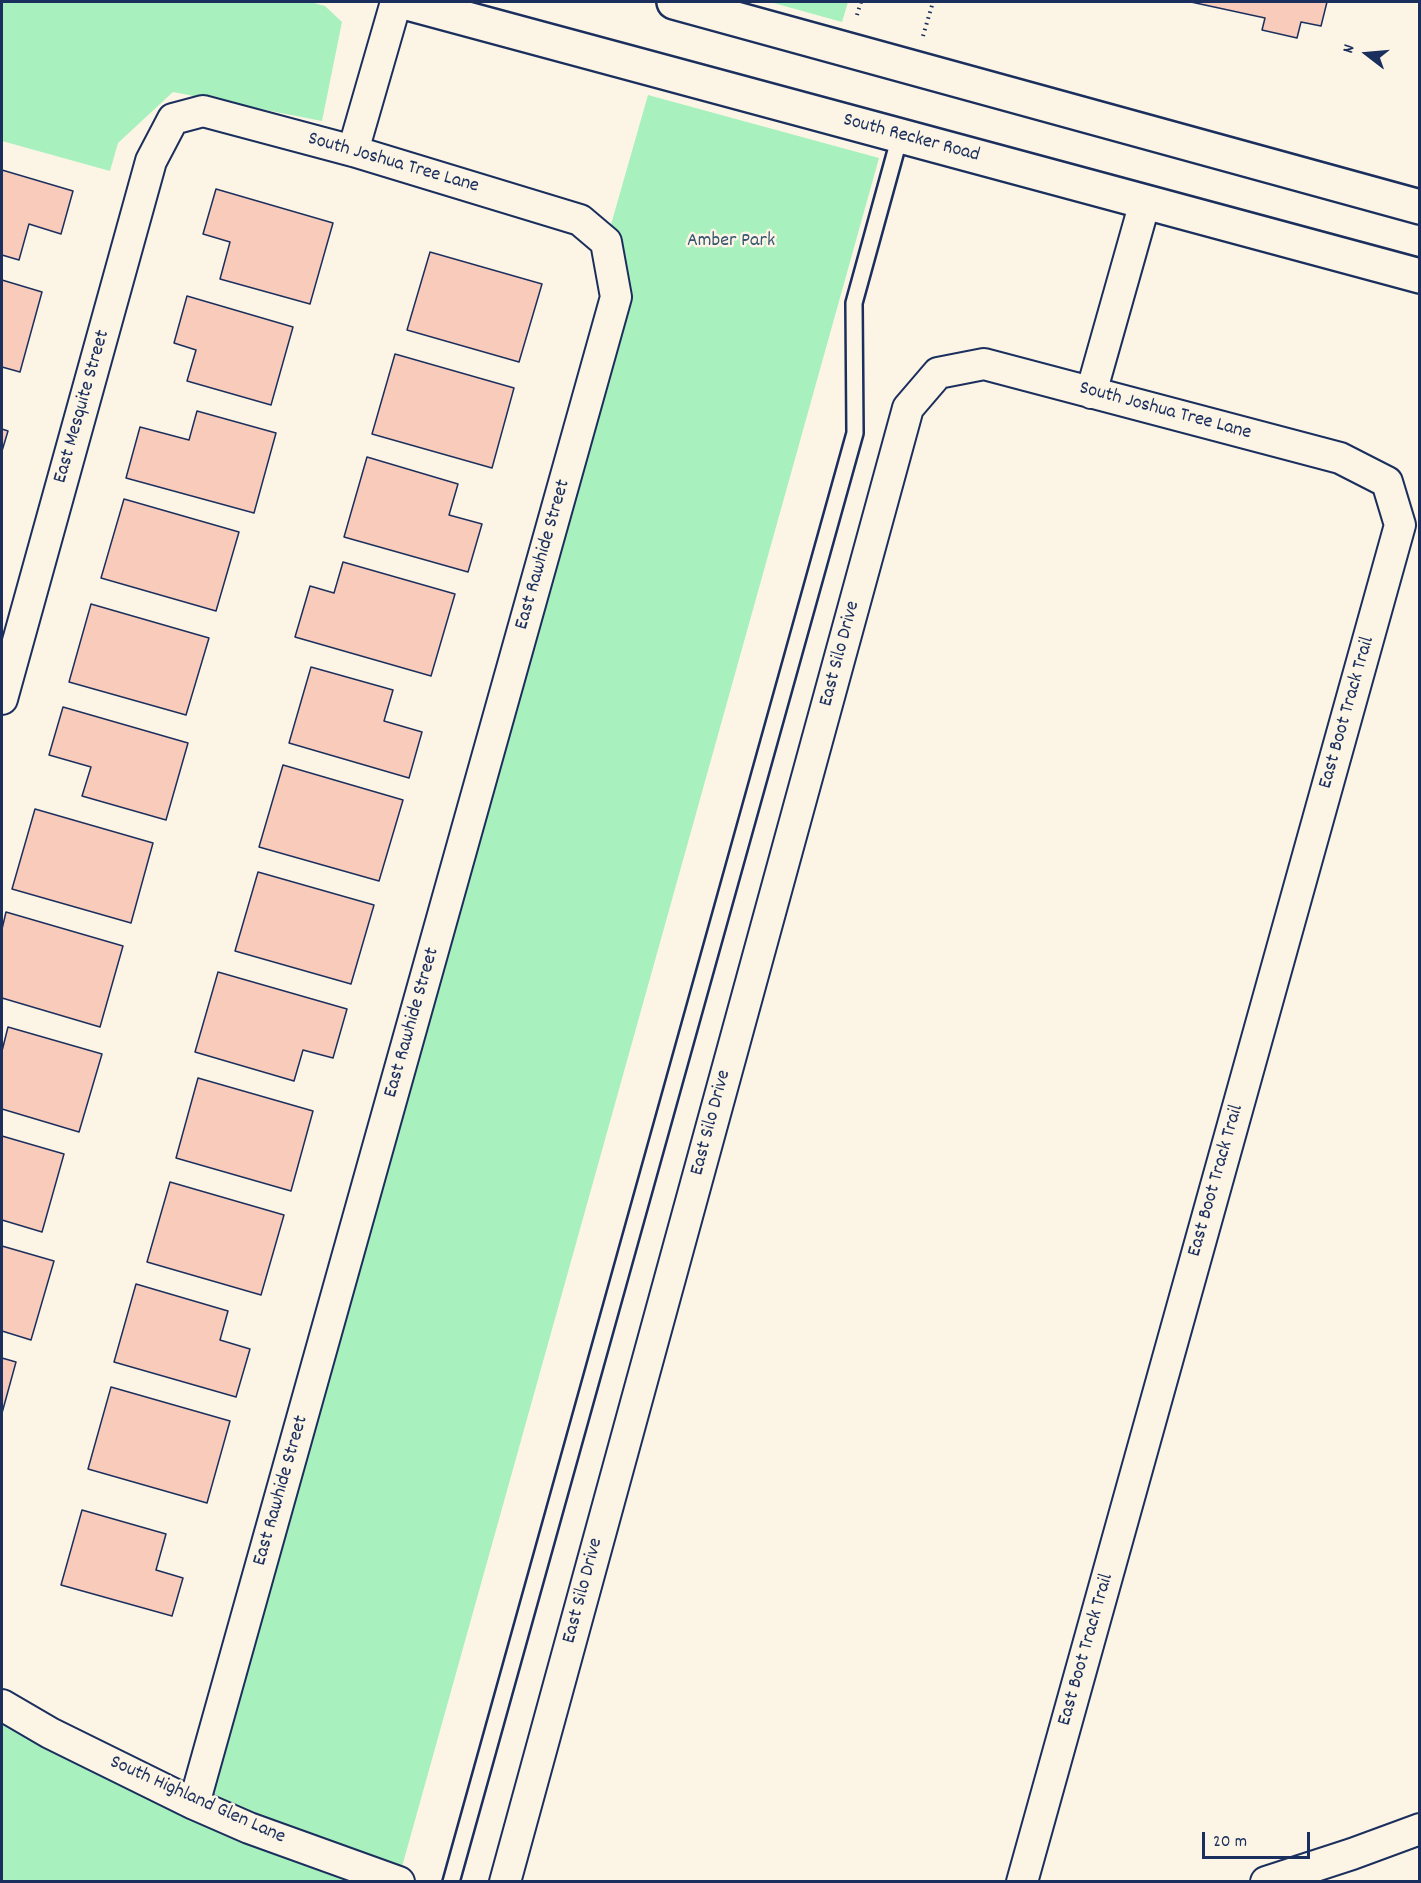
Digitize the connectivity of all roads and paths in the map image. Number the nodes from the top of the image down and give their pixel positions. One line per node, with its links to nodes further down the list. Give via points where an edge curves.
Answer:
1 (396, 2): 6 (street)
2 (404, 2): 5 (main road, South Recker Road)
3 (674, 2): 8 (main road)
4 (172, 119): 6 (street, South Joshua Tree Lane, via 203,111); 14 (street, East Mesquite Street, via 151,161)
5 (900, 136): 7 (main road, South Recker Road); 19 (lane, via 854,303 855,433)
6 (353, 151): 9 (street, South Joshua Tree Lane, via 580,220)
7 (1145, 202): 10 (main road, South Recker Road); 12 (street)
8 (1419, 207)
9 (606, 242): 16 (street, East Rawhide Street, via 616,297)
10 (1419, 276)
11 (938, 374): 12 (street, South Joshua Tree Lane, via 984,364); 20 (street, East Silo Drive, via 908,408)
12 (1091, 393): 13 (street, South Joshua Tree Lane, via 1340,458)
13 (1387, 482): 21 (street, East Boot Track Trail, via 1400,525)
14 (2, 699)
15 (2, 1705): 16 (street, South Highland Glen Lane)
16 (194, 1804): 18 (street, South Highland Glen Lane, via 249,1828)
17 (1419, 1829): 22 (street)
18 (399, 1881)
19 (451, 1881)
20 (505, 1881)
21 (1022, 1881)
22 (1266, 1881)

